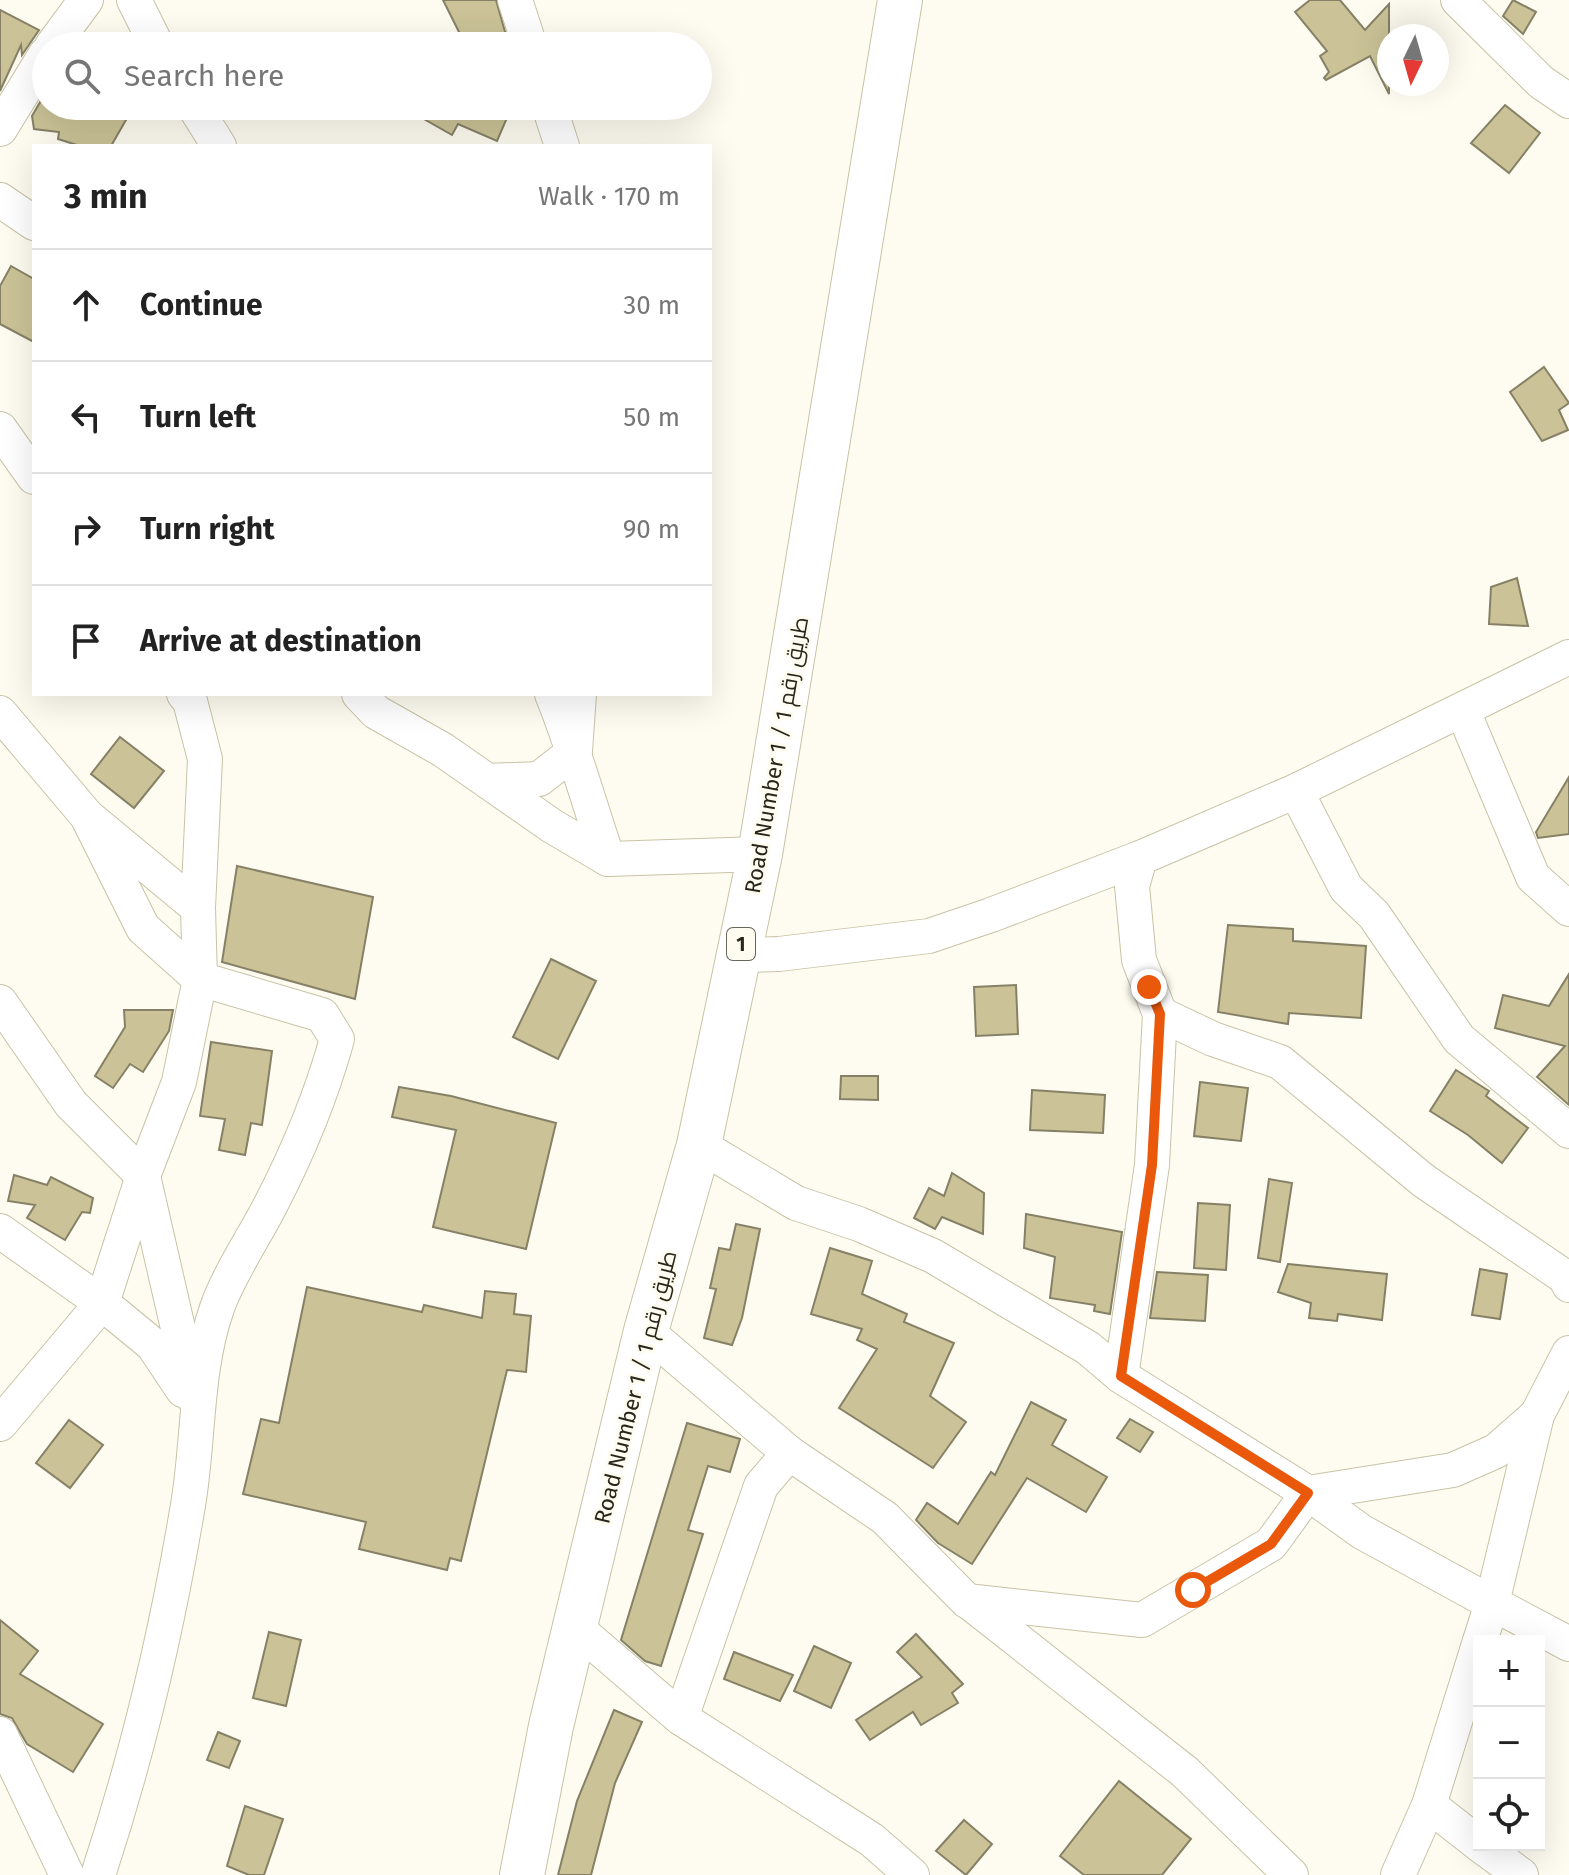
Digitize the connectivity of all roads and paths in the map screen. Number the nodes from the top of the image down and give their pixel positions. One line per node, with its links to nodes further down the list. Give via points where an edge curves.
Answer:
1 (86, 0): 6 (street)
2 (134, 0): 7 (street)
3 (515, 0): 8 (street)
4 (900, 0): 31 (highway, Road Number 1 / طريق رقم 1 / 1)
5 (1458, 0): 10 (street, via 1541,82)
6 (62, 32)
7 (150, 32)
8 (525, 32)
9 (32, 77): 13 (street)
10 (1569, 101)
11 (203, 120): 14 (street)
12 (554, 120): 15 (street)
13 (0, 129)
14 (218, 144)
15 (561, 144)
16 (0, 200): 17 (street)
17 (32, 222)
18 (0, 429): 19 (street)
19 (32, 474)
20 (1569, 657): 25 (street)
21 (186, 696): 34 (street, via 205,759)
22 (361, 696): 28 (street, via 376,712)
23 (553, 696): 27 (street)
24 (579, 696): 27 (street)
25 (1463, 711): 29 (street); 35 (street, via 1533,877)
26 (0, 713): 30 (street)
27 (575, 751): 28 (street, via 539,779); 33 (street)
28 (488, 781): 33 (street)
29 (1296, 791): 32 (street); 40 (street, via 1346,888 1374,915 1459,1039)
30 (87, 816): 34 (street); 37 (street, via 143,928)
31 (760, 854): 33 (street); 36 (highway, Road Number 1 / طريق رقم 1 / 1)
32 (1140, 858): 36 (street, via 929,936); 39 (street, via 1132,886 1139,960)
33 (608, 859)
34 (198, 908): 37 (street)
35 (1569, 909)
36 (739, 955): 41 (highway, Road Number 1 / طريق رقم 1 / 1)
37 (200, 979): 42 (street, via 179,1082); 49 (street, via 322,1015 337,1039 316,1109 217,1308)
38 (0, 1002): 42 (street, via 71,1104)
39 (1160, 1014): 44 (street, via 1280,1062 1384,1150 1565,1277); 48 (street, via 1152,1165)
40 (1569, 1131)
41 (699, 1145): 46 (highway, Road Number 1 / طريق رقم 1 / 1); 48 (street, via 796,1203 933,1256 1088,1348)
42 (143, 1176): 45 (street); 49 (street)
43 (0, 1231): 45 (street)
44 (1569, 1285)
45 (102, 1303): 49 (street, via 153,1345); 51 (street)
46 (646, 1331): 52 (street); 56 (highway, Road Number 1 / طريق رقم 1 / 1)
47 (1569, 1353): 50 (street)
48 (1121, 1376): 53 (street)
49 (197, 1410): 66 (street, via 192,1481 171,1609 137,1750)
50 (1537, 1415): 53 (street, via 1496,1451 1453,1470); 55 (street)
51 (0, 1424)
52 (789, 1453): 54 (street, via 885,1518); 60 (street, via 761,1486)
53 (1308, 1493): 54 (street, via 1271,1544 1142,1620); 55 (street, via 1362,1532)
54 (967, 1601): 69 (street, via 1185,1772)
55 (1492, 1603): 57 (street); 58 (street)
56 (575, 1627): 60 (street); 67 (highway, Road Number 1 / طريق رقم 1 / 1)
57 (1482, 1635)
58 (1569, 1644)
59 (1473, 1664): 62 (street)
60 (681, 1718): 68 (street, via 872,1840)
61 (0, 1734): 65 (street)
62 (1429, 1805): 63 (street); 70 (street)
63 (1473, 1840)
64 (1487, 1851): 71 (street)
65 (67, 1875)
66 (98, 1875)
67 (522, 1875)
68 (912, 1875)
69 (1291, 1875)
70 (1398, 1875)
71 (1521, 1875)

